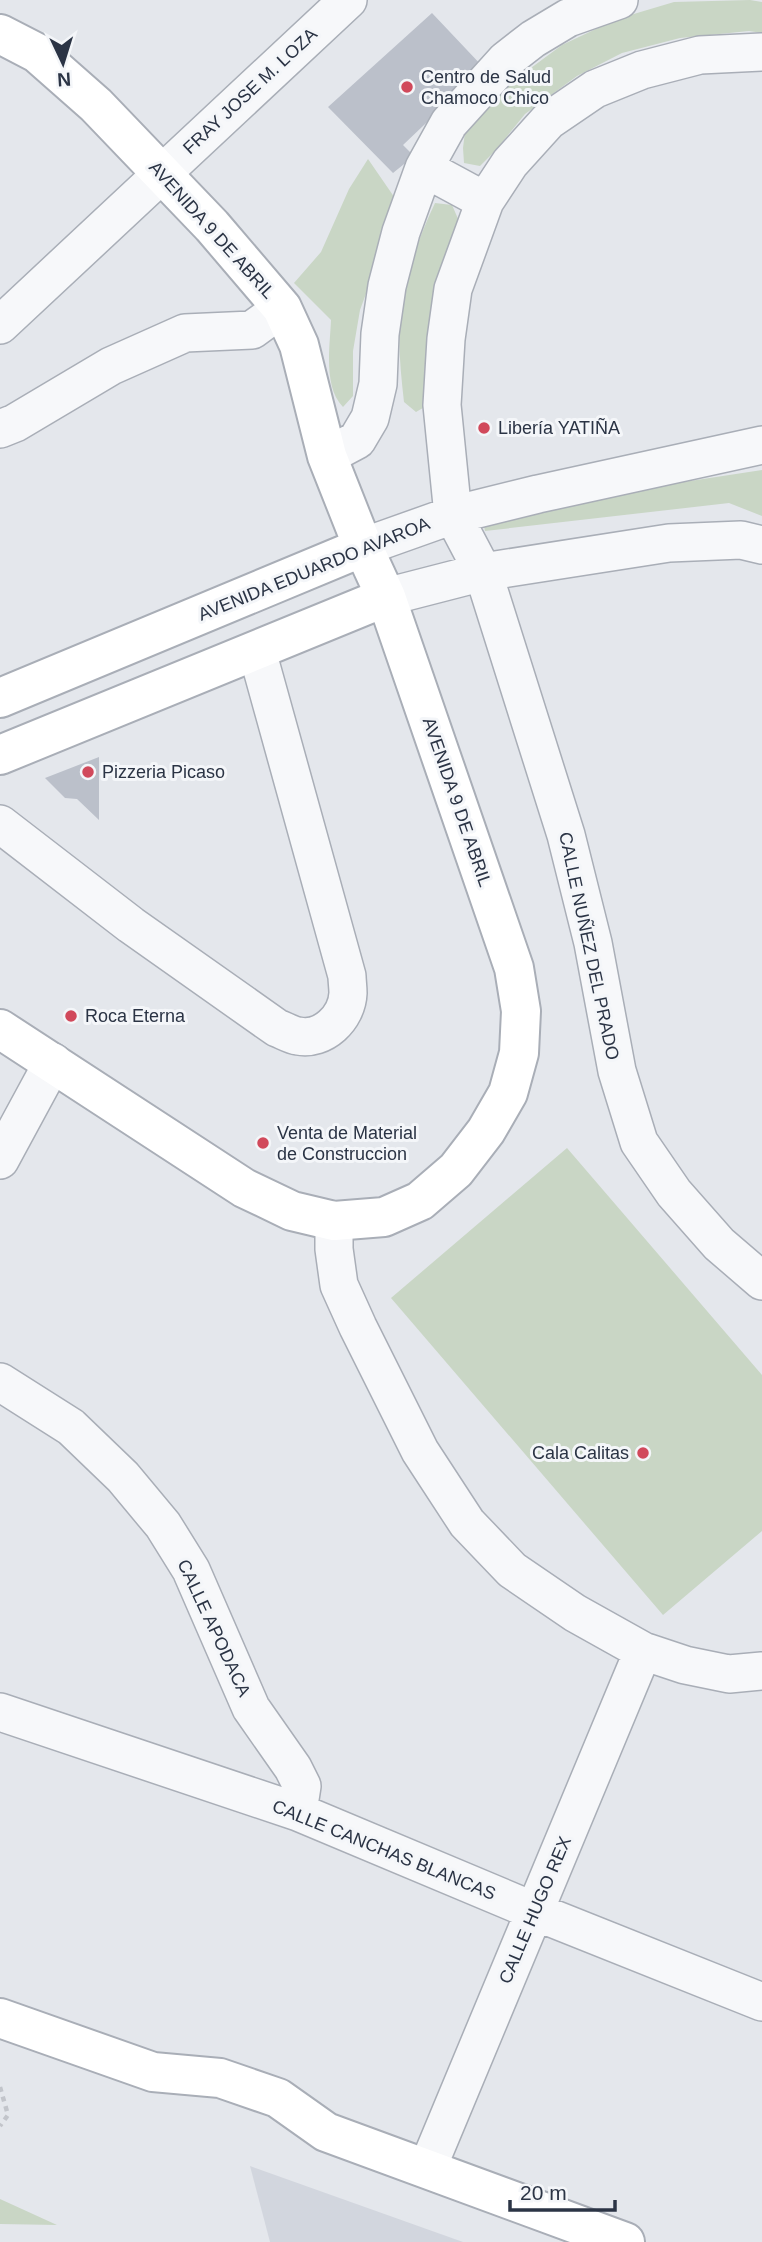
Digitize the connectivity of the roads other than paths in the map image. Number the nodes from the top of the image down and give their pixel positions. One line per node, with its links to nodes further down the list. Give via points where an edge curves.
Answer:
1 (348, 0): 6 (street, FRAY JOSE M. LOZA)
2 (618, 0): 5 (street, via 568,18 506,60 449,123)
3 (0, 34): 6 (main road, AVENIDA 9 DE ABRIL, via 37,53)
4 (762, 52): 7 (street, via 700,55 642,70 595,89 548,121 510,163)
5 (424, 168): 7 (street); 12 (street, via 387,286 370,418 356,440)
6 (162, 173): 8 (main road, AVENIDA 9 DE ABRIL); 9 (street, FRAY JOSE M. LOZA)
7 (485, 201): 13 (street, via 453,289 446,339 442,405)
8 (282, 308): 10 (street, via 252,330 185,333 111,366); 12 (main road, AVENIDA 9 DE ABRIL, via 299,345)
9 (0, 325)
10 (0, 429)
11 (762, 445): 13 (street, AVENIDA EDUARDO AVAROA)
12 (327, 456): 15 (main road, AVENIDA 9 DE ABRIL)
13 (453, 515): 15 (street, AVENIDA EDUARDO AVAROA); 16 (street, CALLE NUÑEZ DEL PRADO)
14 (762, 545): 16 (street, via 741,540 669,544)
15 (363, 547): 17 (main road, AVENIDA 9 DE ABRIL); 19 (main road, AVENIDA EDUARDO AVAROA)
16 (483, 572): 17 (street); 26 (street, CALLE NUÑEZ DEL PRADO, via 566,835 593,943 617,1071 639,1142 710,1234)
17 (386, 597): 18 (main road); 25 (main road, AVENIDA 9 DE ABRIL, via 514,968 521,1011 519,1053 508,1093 456,1170 421,1201 384,1217)
18 (257, 651): 20 (main road); 21 (street, via 346,976 348,995 332,1027 316,1036 299,1037 277,1028 131,925)
19 (0, 698)
20 (0, 755)
21 (0, 824)
22 (0, 1029): 23 (main road, AVENIDA 9 DE ABRIL)
23 (53, 1062): 24 (street); 25 (main road, AVENIDA 9 DE ABRIL, via 244,1188 292,1211)
24 (0, 1160)
25 (334, 1221): 28 (street, via 339,1285 420,1451 467,1523 512,1570)
26 (762, 1281)
27 (0, 1381): 31 (street, CALLE APODACA, via 71,1427 123,1477 163,1525 191,1570 251,1708 302,1786)
28 (643, 1651): 29 (street, via 729,1674); 32 (street, CALLE HUGO REX)
29 (762, 1671)
30 (0, 1712): 31 (street, CALLE CANCHAS BLANCAS)
31 (298, 1812): 32 (street, CALLE CANCHAS BLANCAS)
32 (534, 1911): 33 (street, CALLE CANCHAS BLANCAS); 35 (street, CALLE HUGO REX)
33 (762, 2002)
34 (0, 2018): 35 (main road, via 153,2072 220,2078 278,2098 326,2132)
35 (427, 2169): 36 (main road)
36 (625, 2242)

